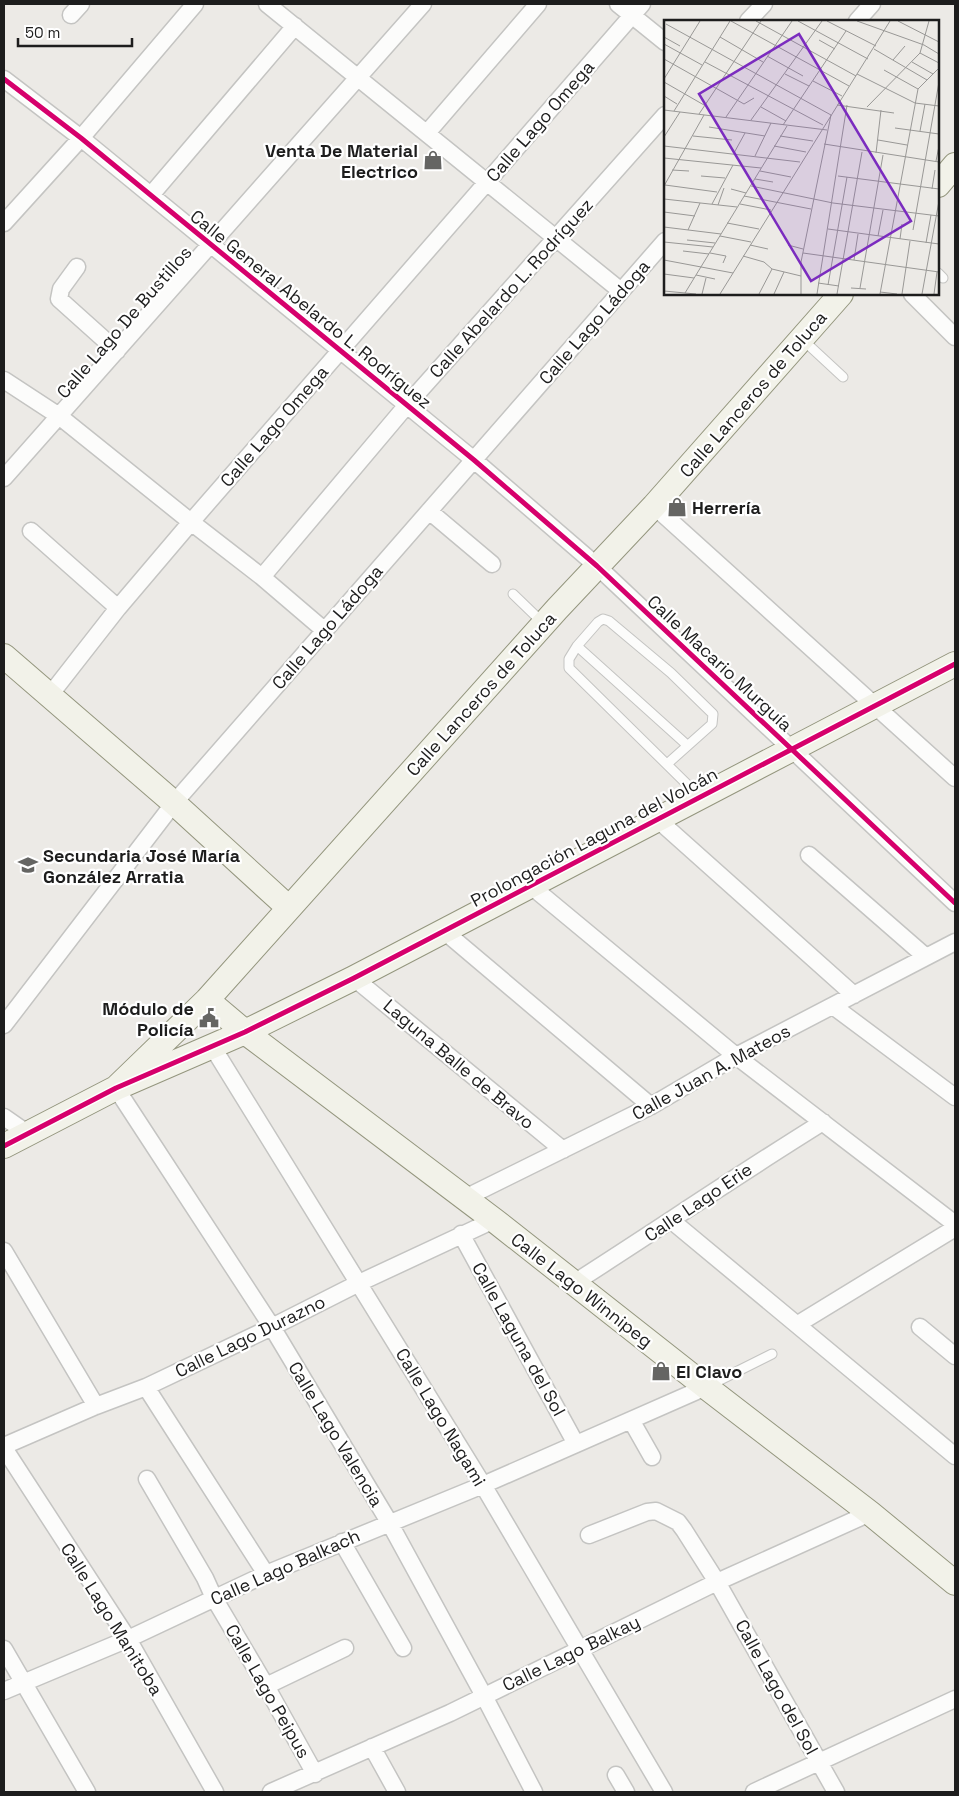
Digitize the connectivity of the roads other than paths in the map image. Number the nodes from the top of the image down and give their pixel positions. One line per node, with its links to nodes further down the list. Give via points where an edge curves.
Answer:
1 (195, 4): 17 (street)
2 (267, 4): 11 (street)
3 (423, 4): 13 (street, Calle Lago De Bustillos)
4 (538, 4): 16 (street)
5 (618, 4): 8 (street)
6 (764, 4): 9 (street)
7 (872, 4): 10 (street)
8 (637, 9): 12 (street); 19 (street, Calle Lago Omega)
9 (749, 20)
10 (858, 20)
11 (295, 26): 13 (street); 21 (street)
12 (664, 41)
13 (358, 78): 16 (street); 25 (street, Calle Lago De Bustillos)
14 (4, 79): 17 (street, Calle General Abelardo L. Rodríguez)
15 (664, 116): 23 (street, Calle Abelardo L. Rodríguez)
16 (427, 134): 19 (street)
17 (81, 138): 21 (street, Calle General Abelardo L. Rodríguez); 22 (street)
18 (955, 165): 20 (main road)
19 (487, 182): 23 (street); 32 (street, Calle Lago Omega)
20 (939, 184)
21 (151, 195): 25 (street, Calle General Abelardo L. Rodríguez)
22 (5, 220)
23 (556, 238): 27 (street); 36 (street, Calle Abelardo L. Rodríguez)
24 (664, 241): 27 (street, Calle Lago Ládoga)
25 (211, 244): 32 (street, Calle General Abelardo L. Rodríguez); 33 (street, Calle Lago De Bustillos)
26 (77, 267): 33 (street, via 61,290 59,299)
27 (622, 290): 38 (street, Calle Lago Ládoga)
28 (839, 295): 31 (main road, Calle Lanceros de Toluca)
29 (913, 295): 30 (street)
30 (955, 337)
31 (802, 338): 34 (lane); 40 (main road, Calle Lanceros de Toluca)
32 (340, 350): 36 (street, Calle General Abelardo L. Rodríguez); 42 (street, Calle Lago Omega)
33 (117, 351): 37 (street, Calle Lago De Bustillos)
34 (843, 377)
35 (4, 380): 37 (street)
36 (407, 405): 38 (street, Calle General Abelardo L. Rodríguez); 46 (street, Calle Abelardo L. Rodríguez)
37 (59, 416): 39 (street, Calle Lago De Bustillos); 42 (street)
38 (474, 460): 41 (street, Calle Lago Ládoga); 45 (street, Calle General Abelardo L. Rodríguez)
39 (4, 478)
40 (654, 506): 45 (main road, Calle Lanceros de Toluca); 55 (street)
41 (429, 511): 44 (street); 50 (street, Calle Lago Ládoga)
42 (190, 522): 46 (street); 48 (street, Calle Lago Omega)
43 (31, 531): 48 (street)
44 (492, 564)
45 (597, 566): 49 (main road, Calle Lanceros de Toluca); 57 (street, Calle Macario Murguía)
46 (262, 577): 50 (street)
47 (513, 594): 49 (lane)
48 (118, 608): 54 (street, Calle Lago Omega)
49 (544, 624): 66 (main road, Calle Lanceros de Toluca)
50 (324, 630): 61 (street, Calle Lago Ládoga)
51 (577, 646): 56 (lane); 56 (lane, via 598,622 610,620 671,674 713,714 712,724); 58 (lane, via 569,659 570,668)
52 (4, 656): 54 (main road)
53 (951, 671): 55 (main road, Prolongación Laguna del Volcán)
54 (50, 694): 61 (main road)
55 (875, 706): 57 (main road, Prolongación Laguna del Volcán); 59 (street)
56 (687, 746): 58 (lane)
57 (791, 749): 60 (main road, Prolongación Laguna del Volcán); 65 (street, Calle Macario Murguía)
58 (667, 764): 60 (lane)
59 (955, 778)
60 (700, 797): 62 (main road, Prolongación Laguna del Volcán)
61 (174, 802): 66 (main road); 74 (street, Calle Lago Ládoga)
62 (657, 819): 64 (main road, Prolongación Laguna del Volcán); 71 (street)
63 (809, 854): 69 (street)
64 (531, 886): 67 (main road, Prolongación Laguna del Volcán); 77 (street)
65 (955, 903)
66 (289, 908): 72 (main road, Calle Lanceros de Toluca)
67 (444, 931): 70 (main road, Prolongación Laguna del Volcán); 80 (street)
68 (955, 942): 69 (street, Calle Juan A. Mateos)
69 (926, 957): 71 (street, Calle Juan A. Mateos)
70 (354, 978): 75 (main road, Prolongación Laguna del Volcán); 85 (street, Laguna Balle de Bravo)
71 (854, 995): 73 (street, Calle Juan A. Mateos)
72 (207, 1000): 75 (main road, Calle Lago Winnipeg); 78 (main road, Calle Lanceros de Toluca)
73 (833, 1006): 77 (street, Calle Juan A. Mateos); 79 (street)
74 (4, 1025)
75 (245, 1032): 76 (main road, Prolongación Laguna del Volcán); 86 (main road, Calle Lago Winnipeg)
76 (212, 1046): 78 (main road, Prolongación Laguna del Volcán); 93 (street, Calle Lago Nagami)
77 (736, 1056): 80 (street, Calle Juan A. Mateos); 82 (street)
78 (116, 1088): 83 (main road); 96 (street, Calle Lago Valencia)
79 (955, 1097)
80 (651, 1106): 85 (street, Calle Juan A. Mateos)
81 (4, 1117): 83 (street)
82 (823, 1122): 88 (street, Calle Lago Erie); 89 (street)
83 (27, 1133): 84 (main road)
84 (4, 1146)
85 (563, 1150): 86 (street, Calle Juan A. Mateos)
86 (465, 1198): 87 (main road, Calle Lago Winnipeg)
87 (494, 1220): 91 (street, Calle Lago Durazno); 94 (main road, Calle Lago Winnipeg)
88 (672, 1220): 94 (street, Calle Lago Erie); 95 (street)
89 (955, 1224)
90 (955, 1228): 95 (street)
91 (461, 1234): 93 (street, Calle Lago Durazno); 104 (street, Calle Laguna del Sol)
92 (4, 1251): 102 (street)
93 (359, 1282): 96 (street, Calle Lago Durazno); 109 (street, Calle Lago Nagami)
94 (574, 1283): 101 (main road, Calle Lago Winnipeg)
95 (798, 1324): 106 (street)
96 (272, 1327): 100 (street, Calle Lago Durazno); 111 (street, Calle Lago Valencia)
97 (920, 1327): 99 (street)
98 (772, 1354): 101 (lane)
99 (955, 1356)
100 (146, 1387): 102 (street, Calle Lago Durazno); 114 (street)
101 (706, 1387): 103 (street, Calle Lago Balkach); 110 (main road, Calle Lago Winnipeg)
102 (96, 1406): 105 (street, Calle Lago Durazno)
103 (631, 1420): 104 (street, Calle Lago Balkach); 107 (street)
104 (576, 1444): 109 (street, Calle Lago Balkach)
105 (4, 1447): 118 (street, Calle Lago Manitoba)
106 (955, 1456)
107 (652, 1457)
108 (146, 1479): 117 (street, Calle Lago Peipus)
109 (482, 1485): 111 (street, Calle Lago Balkach); 121 (street, Calle Lago Nagami)
110 (870, 1513): 115 (street, Calle Lago Balkay); 116 (main road, Calle Lago Winnipeg)
111 (389, 1522): 113 (street, Calle Lago Balkach); 126 (street, Calle Lago Valencia)
112 (589, 1535): 115 (street, Calle Lago del Sol, via 637,1515 656,1511 678,1522)
113 (342, 1542): 114 (street, Calle Lago Balkach); 120 (street)
114 (266, 1574): 117 (street, Calle Lago Balkach)
115 (717, 1582): 121 (street, Calle Lago Balkay); 129 (street, Calle Lago del Sol)
116 (955, 1583)
117 (214, 1598): 118 (street, Calle Lago Balkach); 124 (street, Calle Lago Peipus)
118 (128, 1639): 123 (street, Calle Lago Balkach); 133 (street, Calle Lago Manitoba)
119 (345, 1648): 124 (street)
120 (403, 1648)
121 (581, 1648): 126 (street, Calle Lago Balkay); 138 (street, Calle Lago Nagami)
122 (4, 1649): 123 (street)
123 (23, 1683): 125 (street, Calle Lago Balkach); 132 (street)
124 (266, 1686): 130 (street, Calle Lago Peipus)
125 (4, 1691)
126 (484, 1696): 128 (street, Calle Lago Balkay); 136 (street, Calle Lago Valencia)
127 (955, 1699): 129 (street)
128 (372, 1747): 130 (street, Calle Lago Balkay); 135 (street)
129 (818, 1761): 139 (street); 140 (street, Calle Lago del Sol)
130 (315, 1774): 134 (street, Calle Lago Balkay)
131 (616, 1775): 137 (street)
132 (87, 1792)
133 (215, 1792)
134 (271, 1792)
135 (397, 1792)
136 (534, 1792)
137 (626, 1792)
138 (664, 1792)
139 (754, 1792)
140 (836, 1792)

